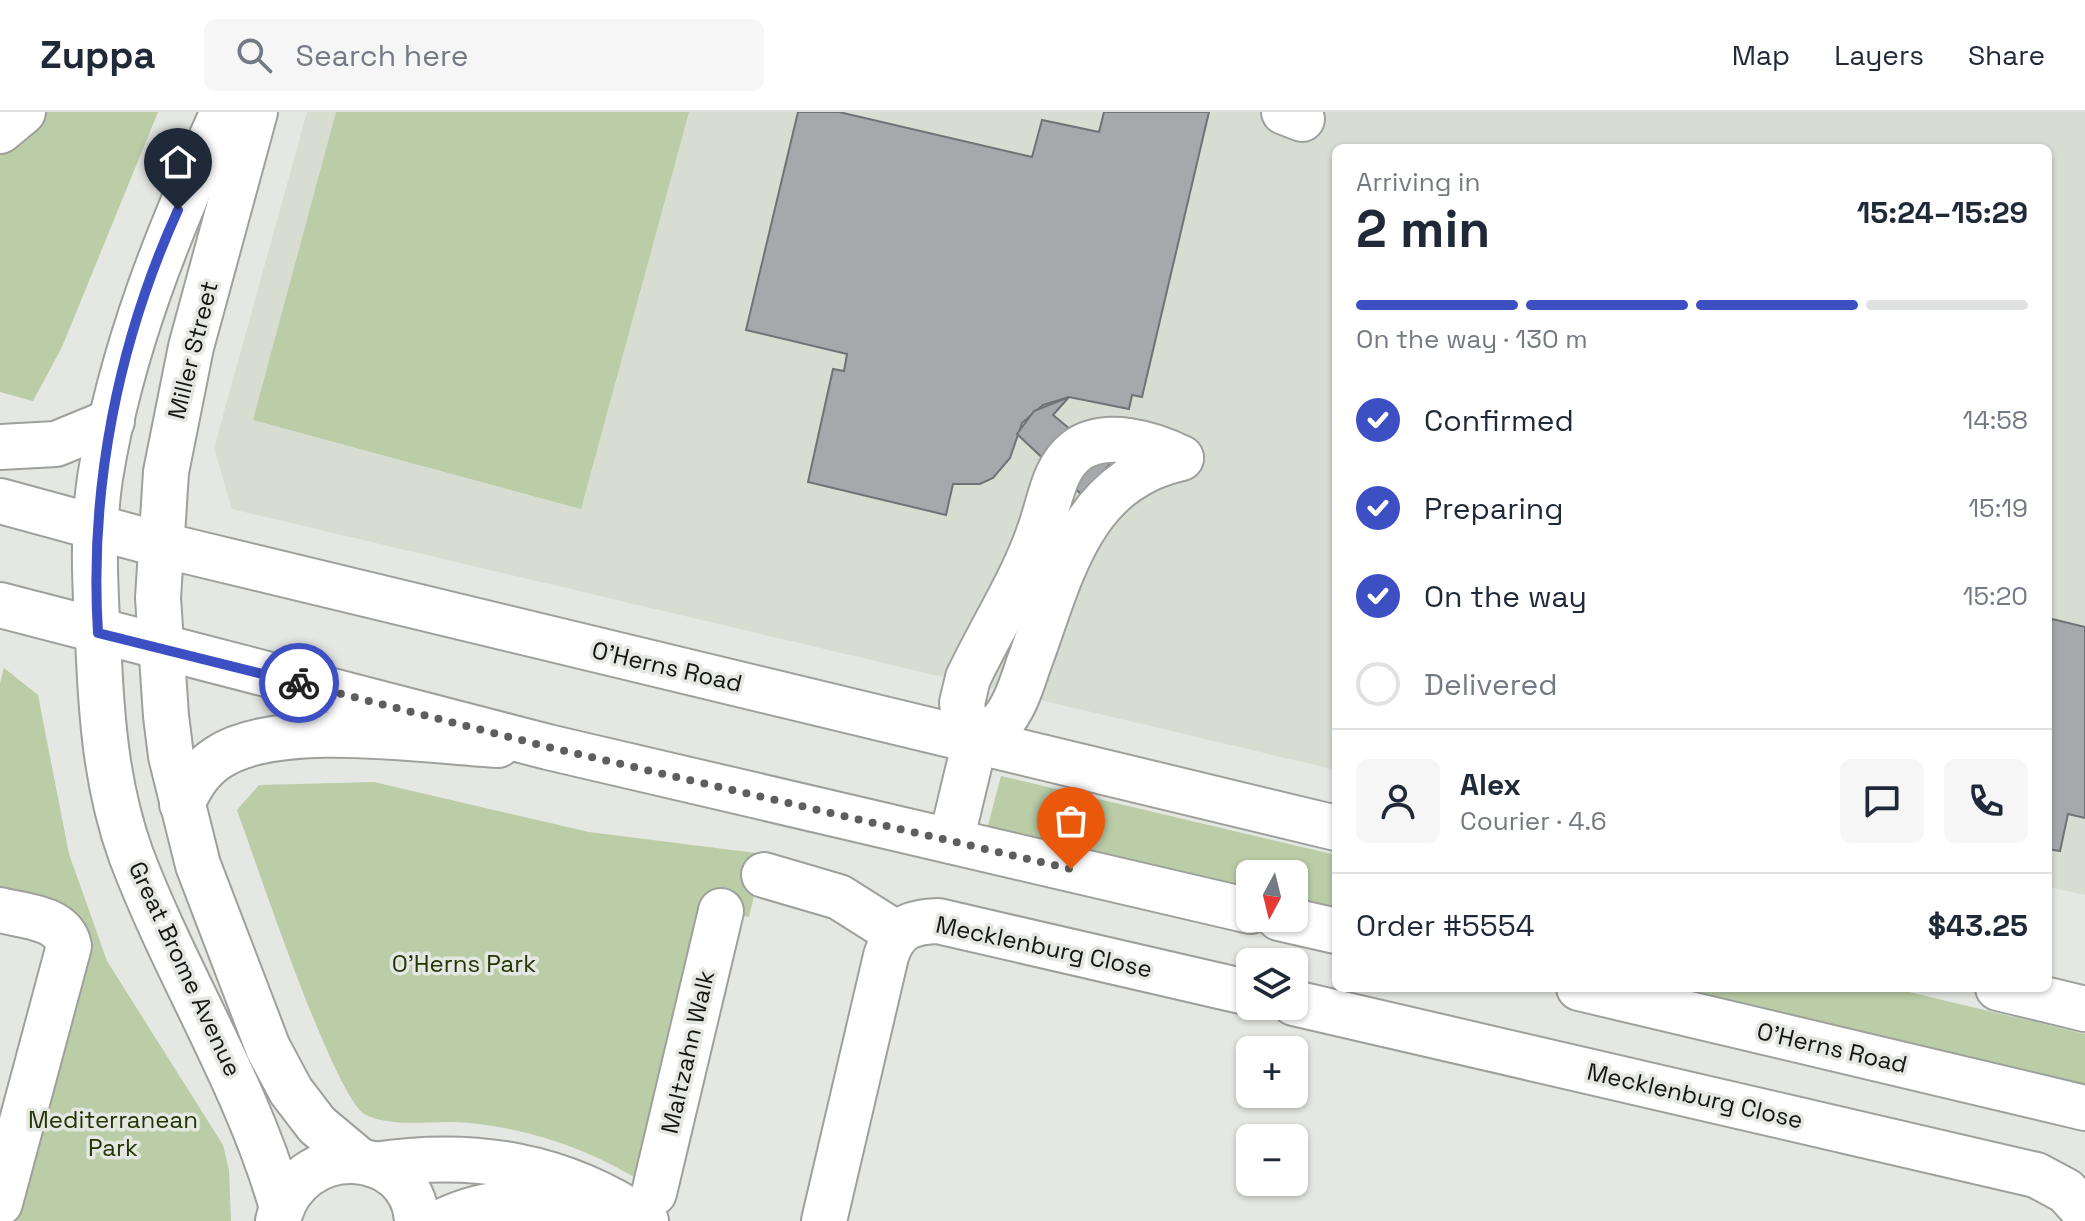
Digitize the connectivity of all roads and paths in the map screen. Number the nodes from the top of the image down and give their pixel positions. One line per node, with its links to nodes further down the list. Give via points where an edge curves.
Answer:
1 (23, 112): 4 (street)
2 (223, 112): 5 (street, via 167,235)
3 (255, 112): 9 (street, Miller Street, via 180,398)
4 (0, 131)
5 (112, 421): 6 (street, via 56,444); 8 (street)
6 (0, 447)
7 (0, 501): 8 (street, O'Herns Road)
8 (96, 528): 9 (street, O'Herns Road); 11 (street, Great Brome Avenue)
9 (158, 544): 12 (street, Miller Street); 13 (street, O'Herns Road)
10 (0, 605): 11 (street)
11 (98, 633): 12 (street); 34 (street, Great Brome Avenue, via 105,753 130,852 253,1117)
12 (162, 649): 14 (street); 15 (street, Great Brome Avenue, via 166,716)
13 (975, 741): 13 (street, via 962,703 968,678 1038,538 1063,466 1076,450 1096,442 1155,445 1181,458 1124,480 1097,507 1074,543 1016,699 1000,724); 16 (street, O'Herns Road); 17 (street)
14 (548, 747): 15 (street, via 302,734 219,756 194,778); 17 (street)
15 (182, 804): 31 (street, Great Brome Avenue, via 198,865 268,1048 317,1125)
16 (1332, 827)
17 (951, 841): 19 (street)
18 (764, 875): 24 (street, via 839,897)
19 (1236, 908)
20 (0, 910): 32 (street, via 57,926 69,946)
21 (721, 911): 33 (street, Maltzahn Walk)
22 (1308, 925): 23 (street)
23 (1332, 930)
24 (896, 933): 25 (street, Mecklenburg Close, via 938,921); 39 (street, via 886,956)
25 (1236, 990)
26 (1596, 992): 30 (street, O'Herns Road)
27 (2015, 992): 29 (street)
28 (1308, 1006): 35 (street, Mecklenburg Close, via 2036,1175 2066,1191)
29 (2085, 1009)
30 (2085, 1108)
31 (367, 1163): 33 (street, via 449,1157 526,1166); 34 (street, via 335,1160 313,1168 294,1184); 36 (street, Great Brome Avenue, via 393,1176 408,1194)
32 (0, 1203)
33 (650, 1207)
34 (280, 1212)
35 (2085, 1212)
36 (417, 1221)
37 (443, 1221): 38 (street, via 472,1208 524,1202)
38 (584, 1221)
39 (824, 1221)

